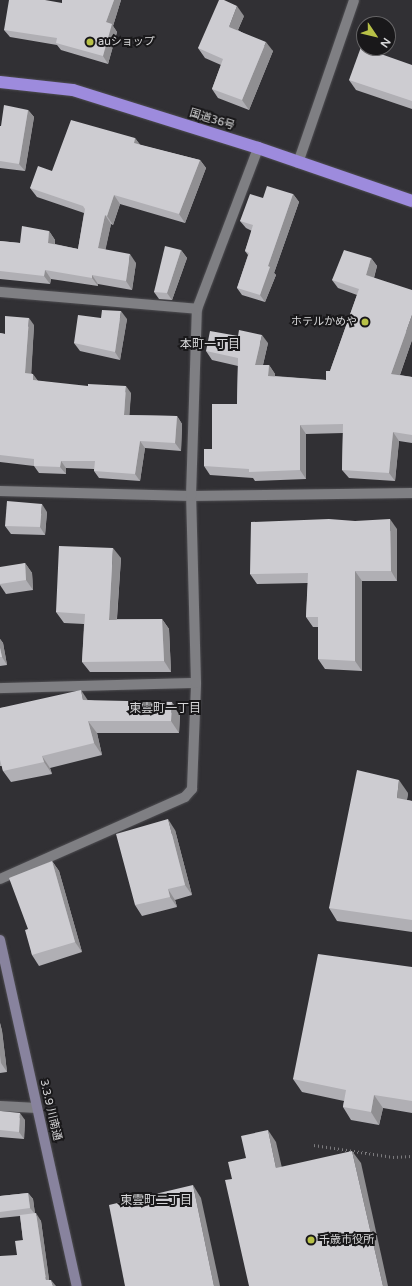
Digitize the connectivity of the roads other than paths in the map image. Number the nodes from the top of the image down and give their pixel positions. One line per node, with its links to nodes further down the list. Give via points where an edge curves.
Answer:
1 (354, 0): 4 (street)
2 (0, 82): 3 (highway, 国道36号, via 74,90)
3 (258, 148): 4 (highway, 国道36号); 7 (street)
4 (298, 163): 5 (highway, 国道36号)
5 (412, 201)
6 (0, 292): 7 (street)
7 (198, 309): 10 (street)
8 (0, 491): 10 (street)
9 (412, 493): 10 (street)
10 (191, 496): 11 (street)
11 (196, 683): 12 (street); 13 (street, via 192,789 185,797)
12 (0, 688)
13 (0, 880)
14 (0, 940): 16 (street, 3.3.9 川南通)
15 (0, 1106): 16 (street)
16 (37, 1108): 17 (street, 3.3.9 川南通)
17 (77, 1286)

